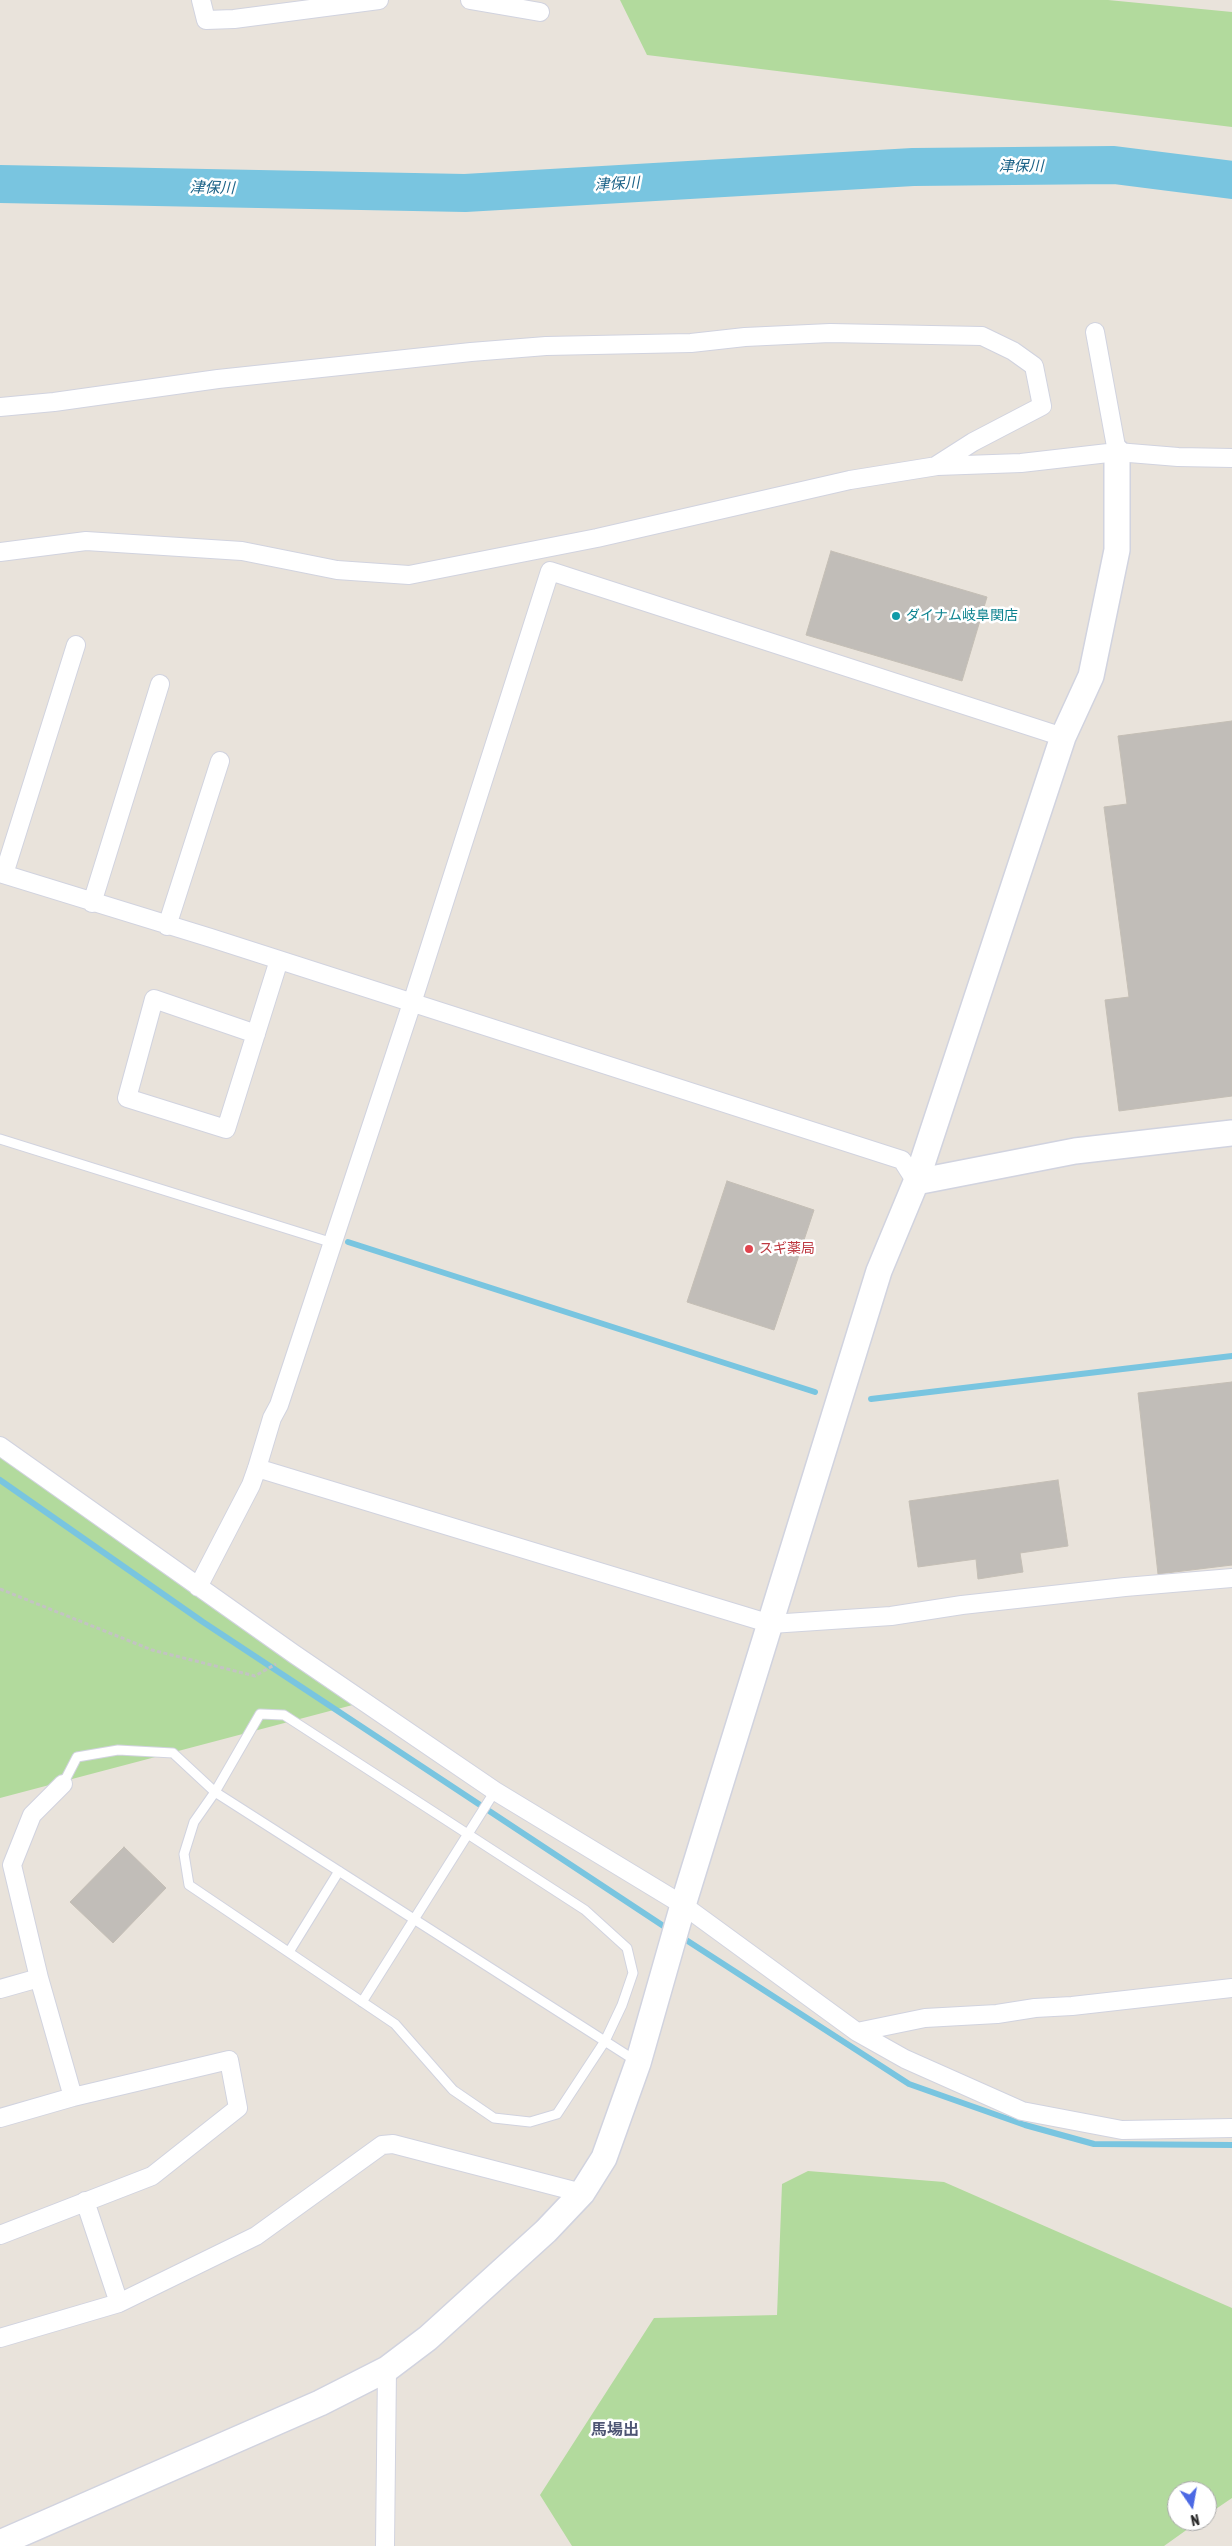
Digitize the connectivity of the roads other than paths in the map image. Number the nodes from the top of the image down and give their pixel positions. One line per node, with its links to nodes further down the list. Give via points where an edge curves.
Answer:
1 (201, 0): 2 (street, via 206,20 216,20)
2 (379, 0)
3 (470, 0): 4 (street)
4 (540, 12)
5 (1095, 332): 7 (street)
6 (0, 407): 9 (street, via 218,379 471,352 546,346 691,343 830,333 982,336 1034,366 1042,406 973,442)
7 (1117, 452): 8 (street); 9 (street, via 1021,463); 13 (street, via 1117,550 1091,676)
8 (1232, 458)
9 (937, 466): 10 (street, via 850,480 597,538 409,574 337,570 242,551 86,541)
10 (0, 552)
11 (76, 645): 15 (street)
12 (160, 684): 16 (street)
13 (1063, 737): 19 (street, via 550,571); 23 (street)
14 (220, 761): 17 (street)
15 (2, 874): 16 (street)
16 (92, 903): 17 (street)
17 (167, 926): 18 (street)
18 (279, 960): 19 (street); 20 (street)
19 (412, 1003): 23 (street, via 902,1160); 24 (street)
20 (256, 1034): 20 (street, via 226,1129 127,1098 154,1000)
21 (1232, 1133): 23 (street, via 1075,1151)
22 (0, 1139): 24 (lane)
23 (916, 1182): 29 (street, via 879,1272)
24 (333, 1244): 26 (street)
25 (0, 1446): 28 (street)
26 (257, 1468): 28 (street); 29 (street)
27 (1232, 1578): 29 (street, via 962,1605 891,1616)
28 (198, 1587): 31 (street)
29 (771, 1624): 36 (street)
30 (63, 1784): 32 (lane, via 77,1757 118,1750 173,1753); 34 (street, via 32,1815)
31 (494, 1791): 33 (lane); 36 (street)
32 (215, 1792): 33 (lane, via 260,1714 284,1715); 35 (lane); 38 (lane, via 194,1822 184,1854 189,1885)
33 (467, 1833): 37 (lane); 44 (lane, via 585,1910 627,1948 633,1973)
34 (6, 1867): 39 (street)
35 (339, 1871): 37 (lane); 38 (lane)
36 (683, 1905): 43 (street); 45 (street)
37 (415, 1920): 42 (lane); 44 (lane)
38 (289, 1952): 42 (lane)
39 (39, 1978): 41 (street); 46 (street)
40 (1232, 1988): 43 (street, via 997,2014 925,2018)
41 (0, 1989)
42 (362, 2002): 44 (lane, via 395,2024 453,2090 494,2118 530,2122 557,2114)
43 (857, 2032): 48 (street, via 905,2059 1022,2111 1122,2130)
44 (605, 2042): 45 (lane)
45 (638, 2063): 49 (street, via 604,2158)
46 (73, 2097): 47 (street); 50 (street, via 229,2060 238,2108 152,2176)
47 (0, 2118)
48 (1232, 2128)
49 (582, 2193): 52 (street, via 393,2144 382,2145 256,2236); 54 (street, via 546,2231 428,2338)
50 (85, 2201): 51 (street); 52 (street)
51 (0, 2235)
52 (119, 2303): 53 (street)
53 (0, 2338)
54 (387, 2369): 55 (street, via 320,2403); 56 (street)
55 (0, 2543)
56 (385, 2546)

